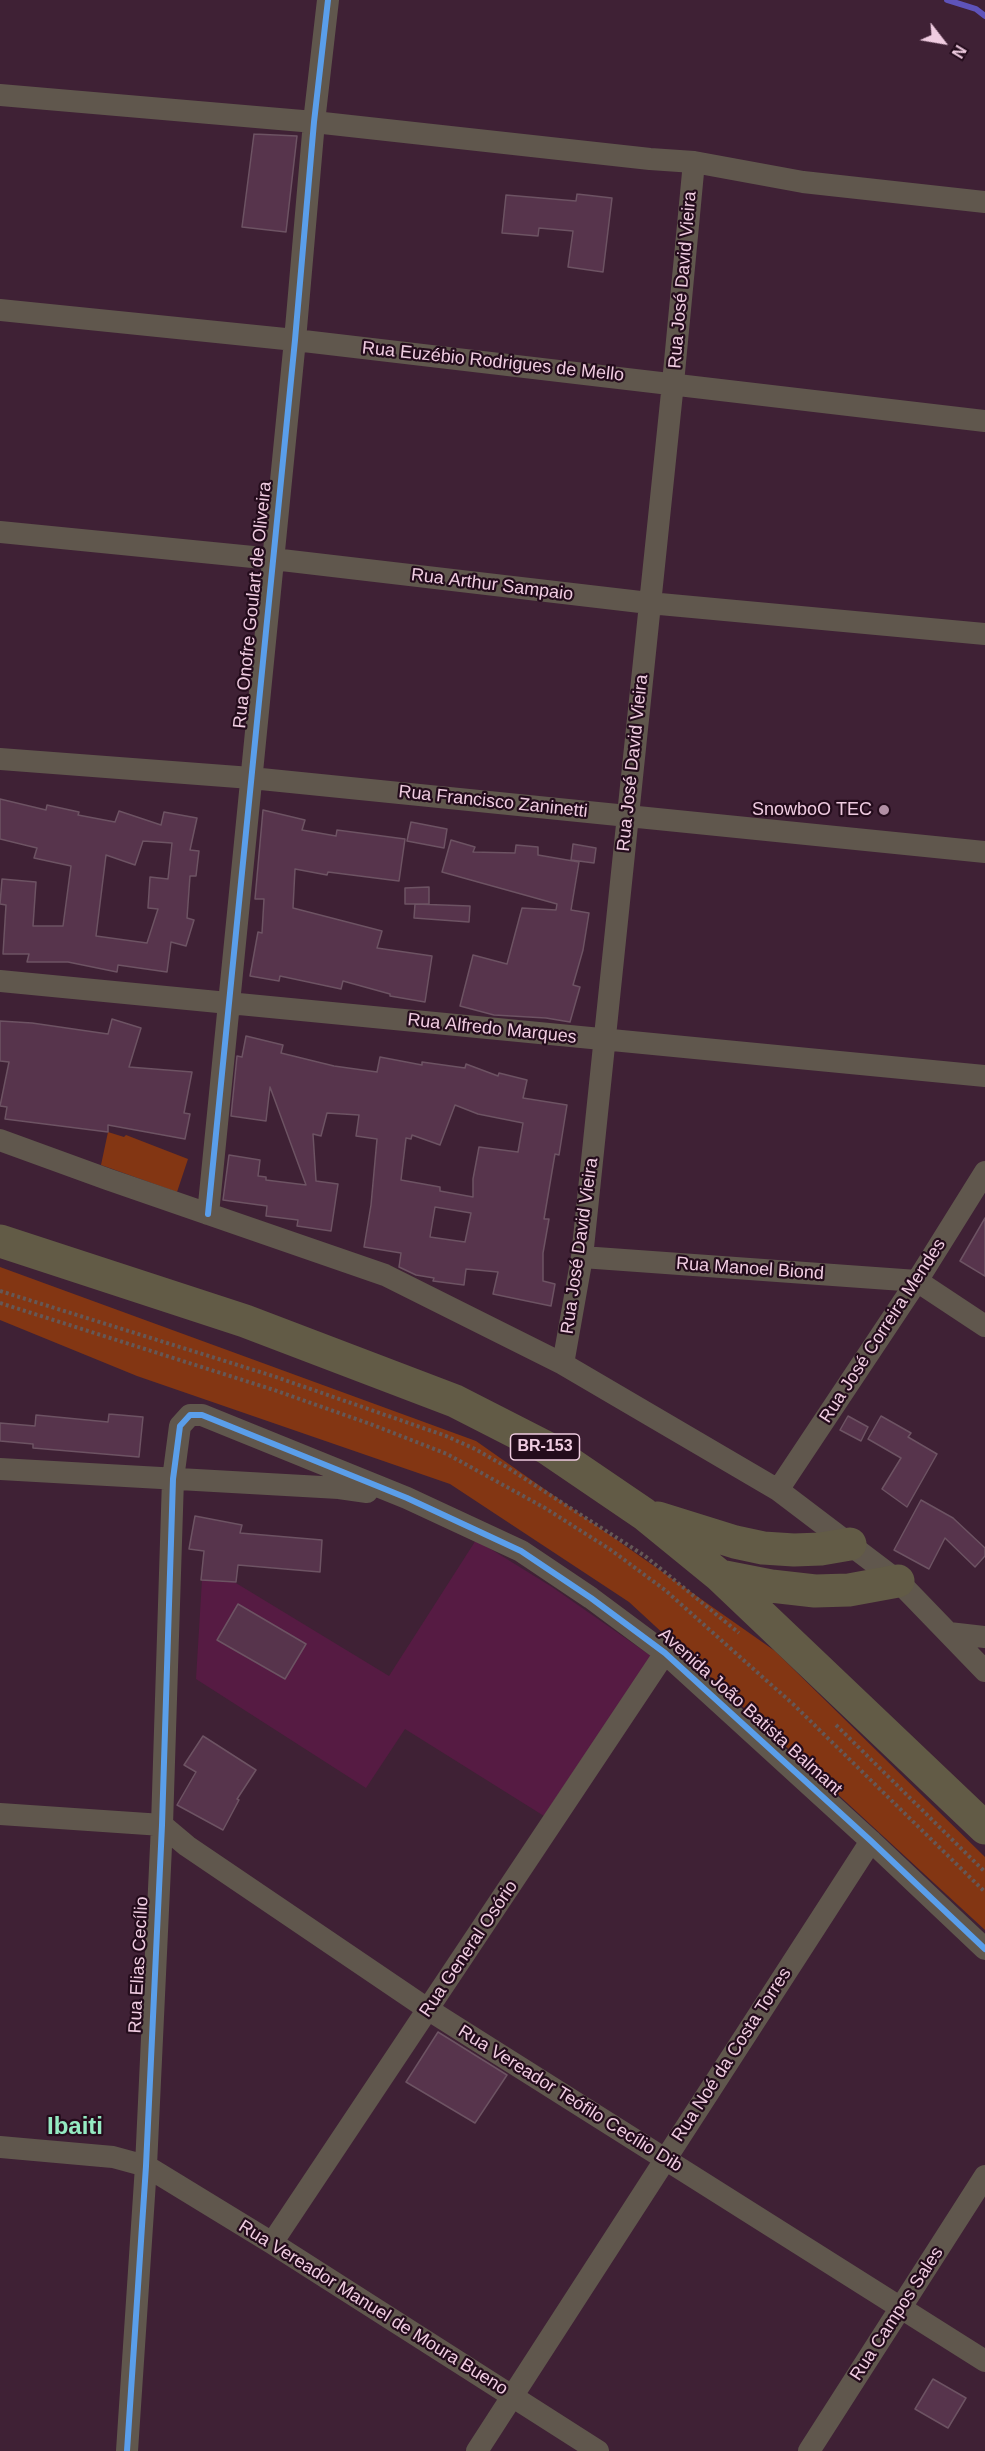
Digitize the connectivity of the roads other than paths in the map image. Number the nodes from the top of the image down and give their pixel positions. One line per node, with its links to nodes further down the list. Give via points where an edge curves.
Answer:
1 (328, 0): 3 (street, Rua Onofre Goulart de Oliveira)
2 (0, 95): 3 (street)
3 (314, 122): 4 (street); 7 (street, Rua Onofre Goulart de Oliveira)
4 (694, 162): 5 (street, via 803,182); 8 (street, Rua José David Vieira)
5 (985, 202)
6 (0, 310): 7 (street, Rua Euzébio Rodrigues de Mello)
7 (295, 340): 8 (street, Rua Euzébio Rodrigues de Mello); 11 (street, Rua Onofre Goulart de Oliveira)
8 (674, 383): 9 (street, Rua Euzébio Rodrigues de Mello); 12 (street, Rua José David Vieira)
9 (985, 421)
10 (0, 532): 11 (street, Rua Arthur Sampaio)
11 (273, 559): 12 (street, Rua Arthur Sampaio); 15 (street, Rua Onofre Goulart de Oliveira)
12 (650, 603): 13 (street, Rua Arthur Sampaio); 16 (street, Rua José David Vieira)
13 (985, 634)
14 (0, 759): 15 (street, Rua Francisco Zaninetti)
15 (251, 778): 16 (street, Rua Francisco Zaninetti); 19 (street, Rua Onofre Goulart de Oliveira)
16 (627, 815): 17 (street, Rua Francisco Zaninetti); 20 (street, Rua José David Vieira)
17 (985, 852)
18 (0, 981): 19 (street, Rua Alfredo Marques)
19 (228, 1004): 20 (street, Rua Alfredo Marques); 24 (street, Rua Onofre Goulart de Oliveira)
20 (604, 1040): 21 (street, Rua Alfredo Marques); 26 (street, Rua José David Vieira)
21 (985, 1076)
22 (0, 1140): 24 (street)
23 (985, 1172): 27 (street, Rua José Correira Mendes)
24 (207, 1214): 29 (street, via 385,1275)
25 (0, 1241): 34 (highway, BR-153, via 245,1321 455,1401 547,1448)
26 (582, 1257): 27 (street, Rua Manoel Biond); 29 (street, Rua José David Vieira)
27 (917, 1281): 28 (street); 32 (street, Rua José Correira Mendes)
28 (985, 1326)
29 (563, 1364): 32 (street)
30 (0, 1469): 31 (street)
31 (173, 1479): 33 (street, via 339,1488); 33 (street, Rua Elias Cecílio, via 180,1426 190,1415 202,1414); 43 (street, Rua Elias Cecílio)
32 (778, 1490): 35 (street)
33 (407, 1498): 40 (street, Avenida João Batista Balmant, via 521,1551)
34 (644, 1514): 35 (highway, via 763,1548 821,1549); 36 (highway, BR-153)
35 (850, 1544): 37 (street)
36 (720, 1576): 37 (highway, via 815,1591 849,1590); 44 (highway, BR-153)
37 (898, 1581): 38 (street)
38 (949, 1633): 39 (street); 41 (street)
39 (985, 1637)
40 (665, 1653): 45 (street, Avenida João Batista Balmant); 47 (street, Rua General Osório)
41 (985, 1671)
42 (0, 1814): 43 (street)
43 (162, 1825): 47 (street, Rua Vereador Teófilo Cecílio Dib, via 187,1846); 50 (street, Rua Elias Cecílio)
44 (985, 1828)
45 (871, 1841): 46 (street, Avenida João Batista Balmant); 49 (street, Rua Noé da Costa Torres)
46 (985, 1949)
47 (429, 2010): 49 (street, Rua Vereador Teófilo Cecílio Dib); 52 (street, Rua General Osório)
48 (0, 2147): 50 (street, Rua Vereador Manuel de Moura Bueno, via 113,2157)
49 (665, 2158): 53 (street, Rua Vereador Teófilo Cecílio Dib); 55 (street, Rua Noé da Costa Torres)
50 (146, 2166): 52 (street, Rua Vereador Manuel de Moura Bueno); 56 (street, Rua Elias Cecílio)
51 (985, 2176): 53 (street, Rua Campos Sales)
52 (272, 2243): 55 (street, Rua Vereador Manuel de Moura Bueno)
53 (901, 2307): 54 (street, Rua Vereador Teófilo Cecílio Dib); 59 (street, Rua Campos Sales)
54 (985, 2361)
55 (513, 2396): 57 (street, Rua Noé da Costa Torres); 58 (street, Rua Vereador Manuel de Moura Bueno)
56 (128, 2451)
57 (477, 2451)
58 (598, 2451)
59 (809, 2451)

